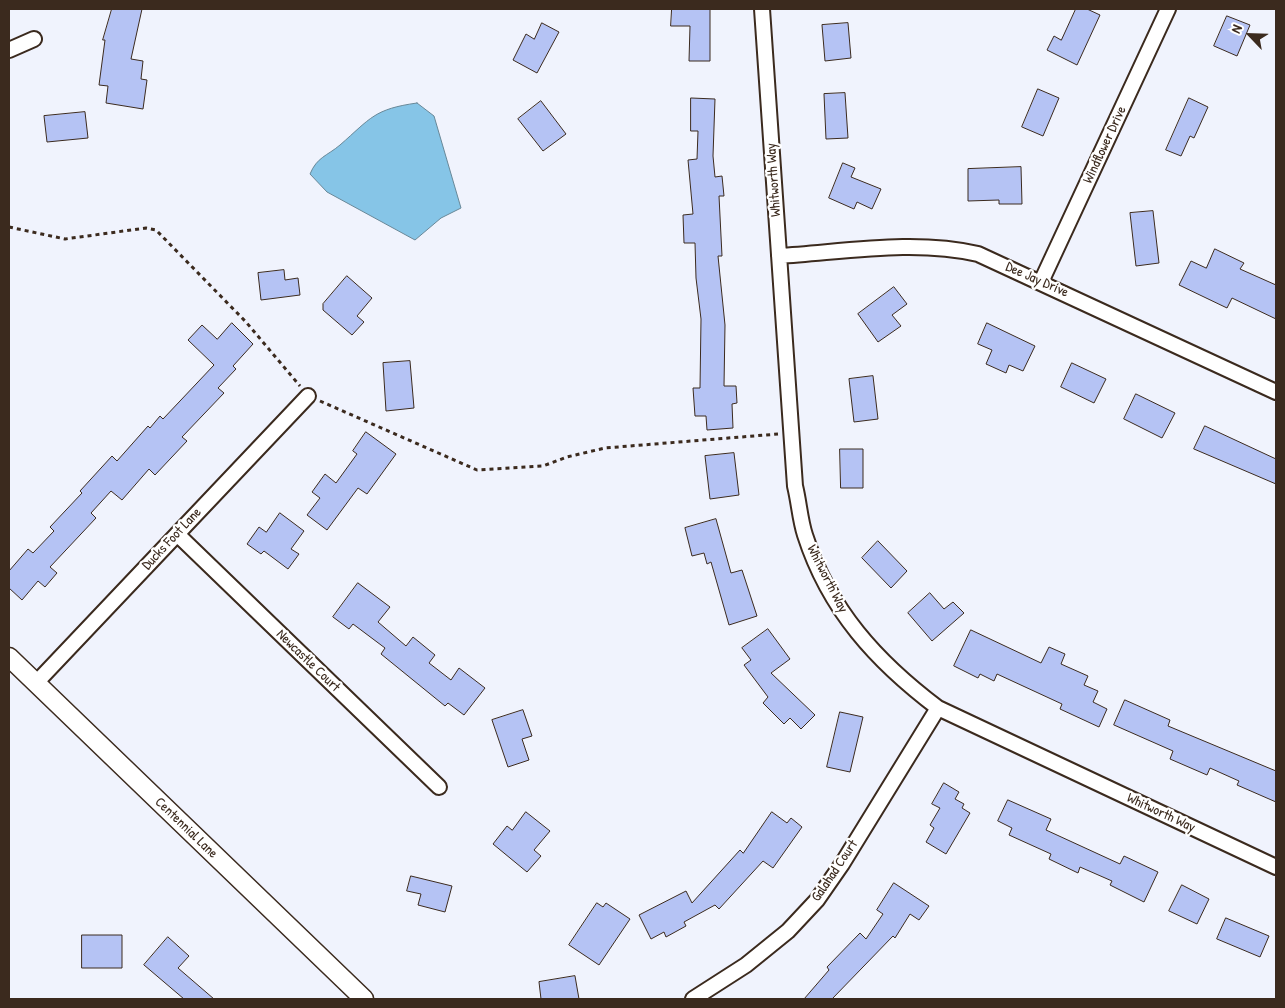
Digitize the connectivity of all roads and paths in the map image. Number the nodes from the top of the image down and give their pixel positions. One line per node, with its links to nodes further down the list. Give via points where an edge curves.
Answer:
1 (762, 9): 6 (street, Whitworth Way)
2 (1168, 9): 7 (street, Windflower Drive)
3 (34, 40): 4 (street)
4 (9, 50)
5 (9, 227): 9 (path, via 65,239 146,228 156,230 246,322)
6 (779, 256): 7 (street, Dee Jay Drive, via 922,246 950,248 978,254); 10 (street, Whitworth Way)
7 (1041, 282): 8 (street, Dee Jay Drive)
8 (1276, 392)
9 (308, 396): 10 (path, via 477,470 543,466 605,448); 11 (street, Ducks Foot Lane)
10 (791, 433): 14 (street, Whitworth Way, via 795,486 805,535 822,576 844,615 870,649 901,680)
11 (177, 534): 13 (street, Ducks Foot Lane); 15 (street, Newcastle Court)
12 (9, 657): 13 (street, Centennial Lane)
13 (36, 683): 17 (street, Centennial Lane)
14 (938, 708): 16 (street, Whitworth Way); 18 (street, Galahad Court, via 817,900 788,931)
15 (439, 787)
16 (1276, 867)
17 (364, 999)
18 (693, 999)

